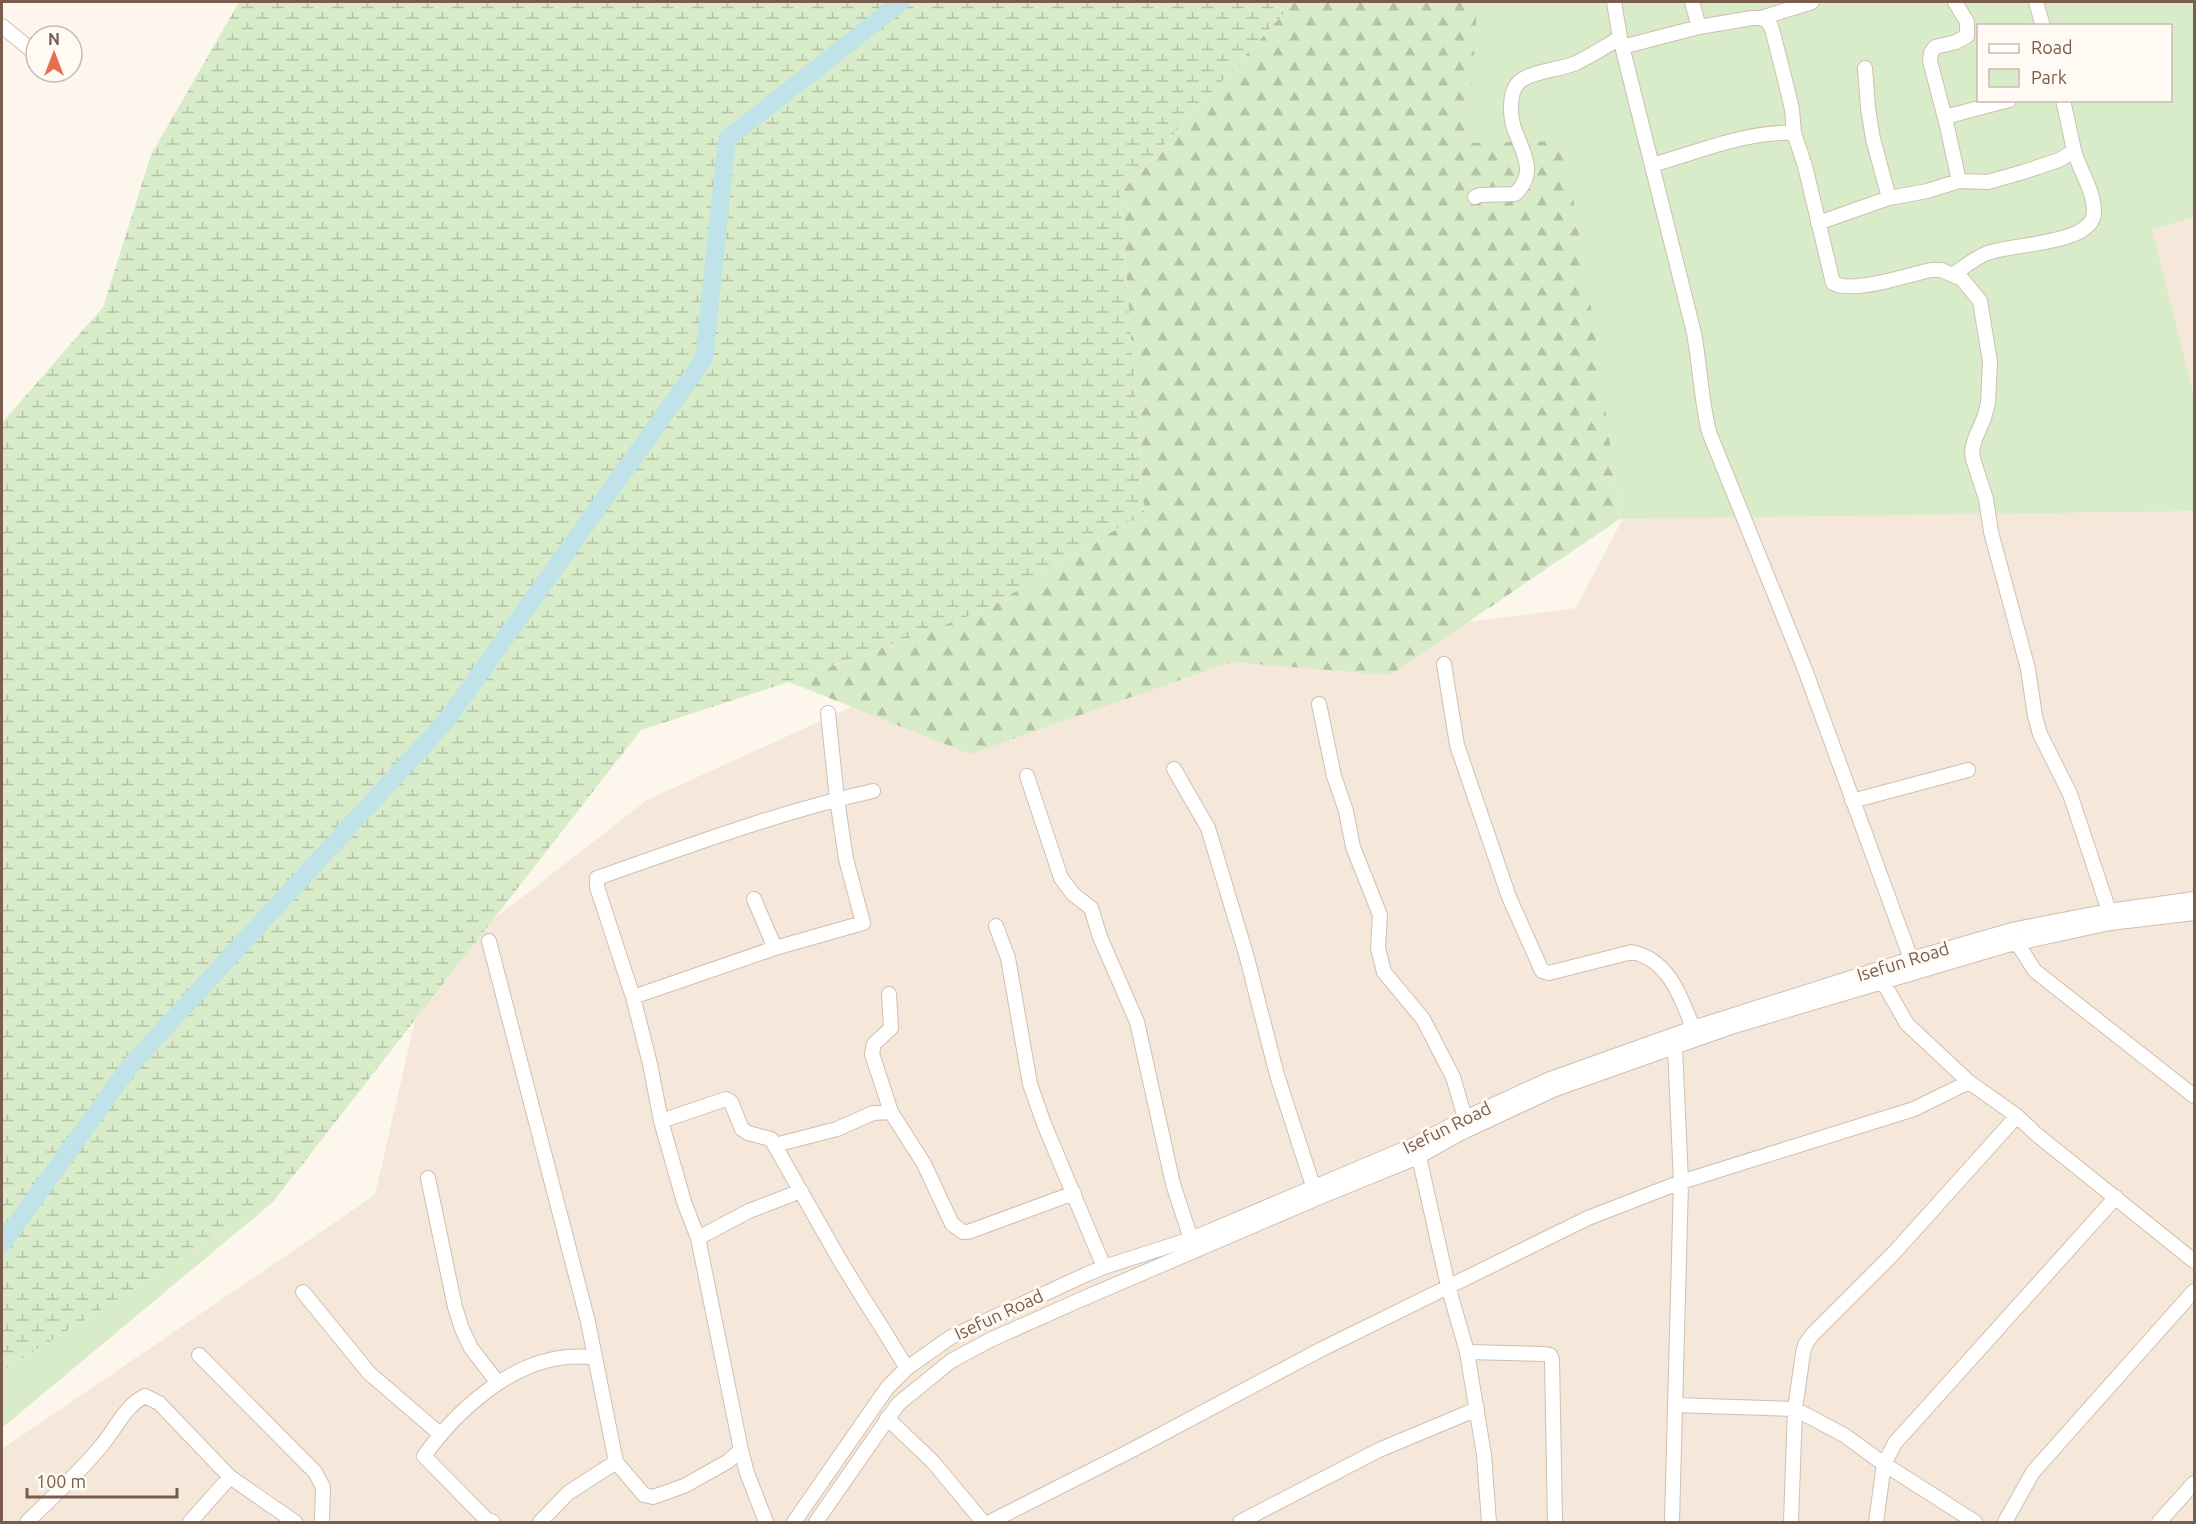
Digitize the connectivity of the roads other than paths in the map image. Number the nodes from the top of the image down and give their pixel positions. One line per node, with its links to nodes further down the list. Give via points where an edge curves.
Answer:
1 (1614, 2): 11 (street)
2 (1692, 2): 9 (street)
3 (1812, 2): 6 (street)
4 (1955, 2): 10 (street)
5 (2036, 2): 7 (street)
6 (1761, 18): 9 (street); 17 (street, via 1772,29 1792,109)
7 (2042, 24)
8 (2, 26): 12 (street)
9 (1699, 27): 11 (street)
10 (1973, 35): 16 (street, via 1935,47 1931,53 1931,69)
11 (1621, 43): 19 (street); 21 (street, via 1518,83 1512,107 1514,129 1526,156 1524,186 1515,194)
12 (24, 44)
13 (1865, 68): 22 (street, via 1873,139)
14 (2001, 102): 16 (street)
15 (2064, 102): 18 (street)
16 (1945, 117): 20 (street)
17 (1794, 133): 19 (street, via 1753,136); 23 (street)
18 (2074, 151): 20 (street, via 2059,160 1988,182); 24 (street, via 2090,194 2092,222 2081,232 1986,253)
19 (1652, 165): 33 (street, via 1694,333 1709,432 1788,626)
20 (1959, 181): 22 (street)
21 (1475, 197)
22 (1889, 198): 23 (street)
23 (1818, 223): 24 (street, via 1830,275 1840,287 1931,270)
24 (1954, 274): 36 (street, via 1972,288 1980,301 1987,337 1988,403 1975,438 1973,459 2028,669 2035,716 2070,794)
25 (1444, 664): 46 (street, via 1457,745 1509,897 1542,970 1549,973 1632,952 1642,954 1676,985)
26 (1319, 704): 52 (street, via 1353,847 1380,915 1378,948 1384,972 1423,1019 1453,1077)
27 (828, 713): 32 (street)
28 (1174, 770): 58 (street, via 1208,828 1277,1075)
29 (1968, 770): 33 (street)
30 (1027, 776): 63 (street, via 1061,879 1091,908 1137,1022 1173,1184)
31 (873, 791): 32 (street)
32 (837, 799): 41 (street, via 846,859 863,923); 45 (street, via 597,878)
33 (1852, 801): 42 (street)
34 (754, 899): 41 (street)
35 (2194, 900): 36 (street, Isefun Road)
36 (2109, 911): 42 (street, Isefun Road, via 2016,929)
37 (2194, 913): 40 (street, Isefun Road, via 2110,923)
38 (996, 926): 60 (street, via 1008,958 1030,1084)
39 (489, 941): 71 (street)
40 (2017, 943): 43 (street, Isefun Road); 49 (street, via 2035,971)
41 (775, 948): 45 (street)
42 (1911, 959): 46 (street, Isefun Road)
43 (1883, 982): 47 (street, Isefun Road); 48 (street, via 1907,1024)
44 (889, 994): 50 (street, via 891,1028 874,1044 872,1054)
45 (633, 998): 53 (street)
46 (1693, 1028): 52 (street, Isefun Road, via 1550,1079)
47 (1674, 1048): 55 (street, Isefun Road, via 1553,1090); 57 (street)
48 (1969, 1082): 51 (street); 57 (street, via 1914,1109)
49 (2194, 1096)
50 (891, 1112): 54 (street, via 873,1113 837,1129); 60 (street, via 924,1164 952,1224 963,1232)
51 (2017, 1116): 61 (street); 75 (street, via 1893,1254 1812,1335 1803,1353)
52 (1465, 1118): 55 (street, Isefun Road)
53 (661, 1121): 54 (street, via 726,1099 731,1102 742,1130 771,1139); 62 (street)
54 (775, 1146): 59 (street)
55 (1417, 1151): 58 (street, Isefun Road); 66 (street); 77 (street, Isefun Road, via 990,1340 951,1361 898,1404)
56 (428, 1178): 73 (street, via 462,1329 471,1348)
57 (1681, 1182): 66 (street, via 1588,1218); 74 (street)
58 (1313, 1186): 63 (street, Isefun Road)
59 (801, 1191): 62 (street, via 749,1211); 72 (street)
60 (1074, 1193): 65 (street)
61 (2116, 1197): 64 (street); 82 (street, via 1895,1443)
62 (698, 1238): 79 (street)
63 (1191, 1239): 65 (street, Isefun Road)
64 (2194, 1261)
65 (1104, 1267): 72 (street, Isefun Road, via 951,1337)
66 (1448, 1286): 69 (street); 96 (street)
67 (2194, 1291): 104 (street, via 2033,1472)
68 (303, 1292): 78 (street, via 369,1373)
69 (1467, 1352): 76 (street); 99 (street, via 1550,1355)
70 (199, 1355): 89 (street, via 315,1472 323,1487)
71 (595, 1357): 73 (street, via 541,1362); 80 (street)
72 (907, 1368): 93 (street, Isefun Road, via 887,1388)
73 (498, 1383): 78 (street)
74 (1675, 1405): 75 (street); 100 (street)
75 (1795, 1408): 82 (street, via 1844,1435); 101 (street)
76 (1477, 1409): 97 (street, via 1379,1450); 98 (street)
77 (887, 1418): 94 (street, Isefun Road); 95 (street, via 933,1462)
78 (440, 1434): 90 (street, via 424,1456)
79 (741, 1450): 81 (street); 83 (street)
80 (616, 1462): 81 (street, via 644,1495 653,1497 684,1486); 91 (street, via 568,1493)
81 (727, 1462): 83 (street)
82 (1884, 1464): 102 (street); 103 (street)
83 (747, 1473): 92 (street)
84 (230, 1477): 86 (street, via 159,1402 145,1396 134,1401 73,1478); 87 (street); 88 (street)
85 (2194, 1483): 105 (street)
86 (27, 1522)
87 (190, 1522)
88 (295, 1522)
89 (322, 1522)
90 (493, 1522)
91 (540, 1522)
92 (766, 1522)
93 (794, 1522)
94 (816, 1522)
95 (983, 1522)
96 (990, 1522)
97 (1240, 1522)
98 (1489, 1522)
99 (1555, 1522)
100 (1672, 1522)
101 (1791, 1522)
102 (1876, 1522)
103 (1975, 1522)
104 (2005, 1522)
105 (2159, 1522)

